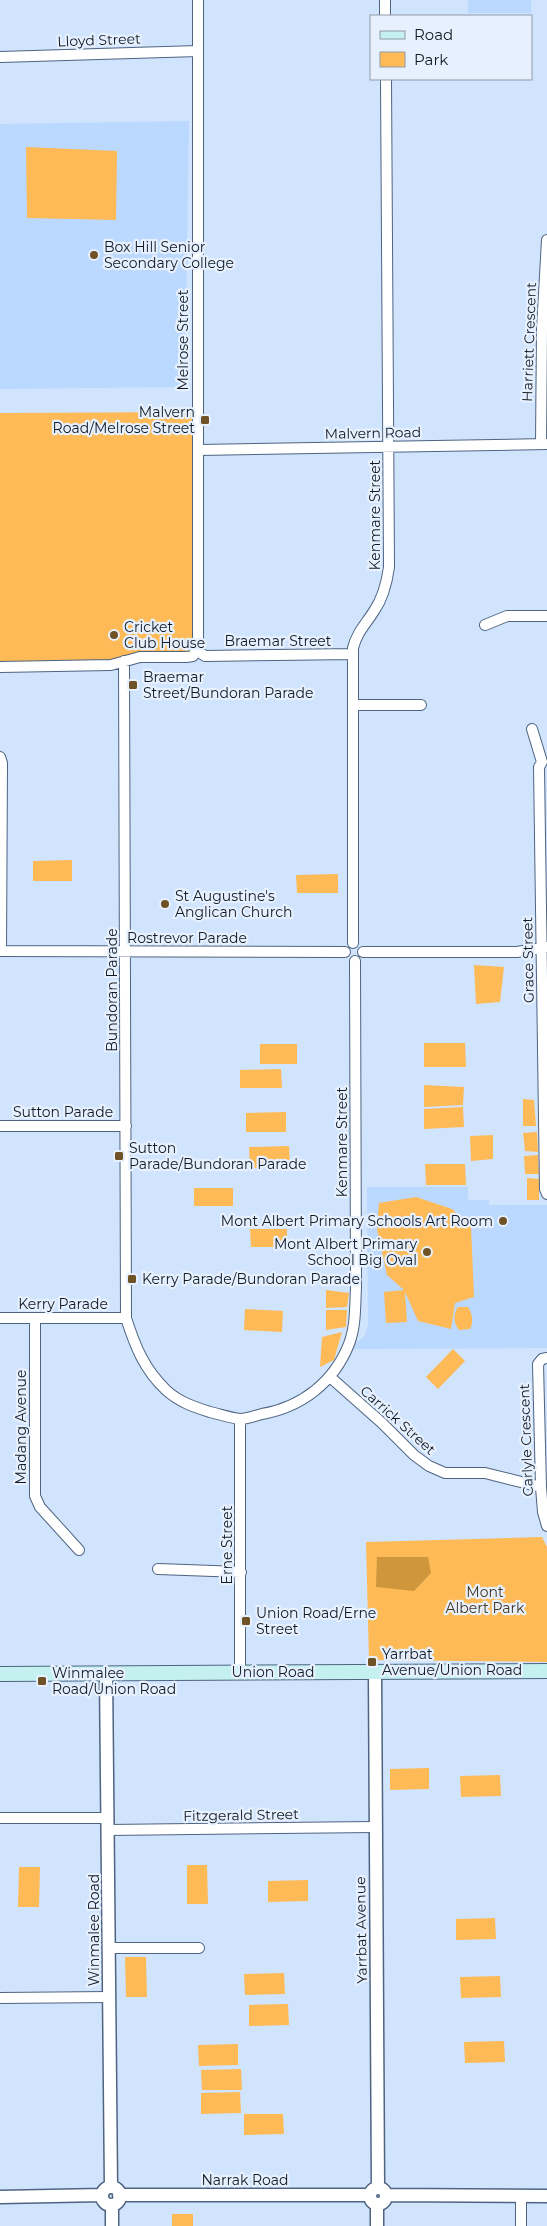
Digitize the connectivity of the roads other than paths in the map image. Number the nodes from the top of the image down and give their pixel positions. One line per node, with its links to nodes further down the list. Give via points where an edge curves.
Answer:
1 (198, 0): 4 (street, Melrose Street)
2 (385, 0): 3 (street)
3 (386, 15)
4 (198, 51): 5 (street, Lloyd Street); 10 (street, Melrose Street)
5 (0, 57)
6 (386, 80): 9 (street, Kenmare Street)
7 (547, 240): 8 (street, Harriett Crescent, via 542,329)
8 (544, 444): 9 (street, Malvern Road)
9 (389, 447): 10 (street, Malvern Road); 14 (street, Kenmare Street, via 388,581 374,611 356,635)
10 (199, 450): 13 (street, Melrose Street)
11 (547, 616): 12 (street, via 507,616)
12 (485, 625)
13 (196, 650): 14 (street, Braemar Street, via 205,656); 15 (street, via 192,656 140,657)
14 (353, 654): 17 (street, Kenmare Street)
15 (124, 662): 16 (street, via 111,666); 25 (street, Bundoran Parade)
16 (0, 667)
17 (354, 705): 18 (street); 22 (street, Kenmare Street)
18 (421, 706)
19 (532, 729): 21 (street, Grace Street)
20 (0, 757): 24 (street)
21 (545, 762): 23 (street, Grace Street, via 539,767)
22 (353, 943): 26 (street); 27 (street, via 359,945)
23 (544, 947): 27 (street, via 517,952); 31 (street, Grace Street)
24 (0, 951): 25 (street, Rostrevor Parade)
25 (125, 952): 26 (street, Rostrevor Parade); 30 (street, Bundoran Parade)
26 (345, 952): 28 (street, via 349,960)
27 (363, 952): 28 (street)
28 (355, 961): 36 (street, Kenmare Street, via 356,1287 349,1343)
29 (0, 1126): 30 (street, Sutton Parade)
30 (126, 1126): 34 (street, Bundoran Parade)
31 (546, 1194)
32 (0, 1318): 33 (street, Kerry Parade)
33 (34, 1318): 34 (street, Kerry Parade); 40 (street, Madang Avenue, via 35,1496 40,1507)
34 (126, 1318): 37 (street, Bundoran Parade, via 146,1367 167,1390 184,1403)
35 (547, 1358): 38 (street, Carlyle Crescent, via 538,1364)
36 (330, 1377): 37 (street, via 300,1402); 38 (street, Carrick Street, via 429,1466 445,1473 485,1472)
37 (240, 1419): 42 (street, Erne Street)
38 (540, 1487): 39 (street, Carlyle Crescent)
39 (547, 1526)
40 (79, 1550)
41 (158, 1569): 42 (street)
42 (241, 1572): 43 (street, Erne Street)
43 (240, 1671): 45 (main road, Union Road); 46 (main road, Union Road)
44 (547, 1671): 45 (main road, Union Road)
45 (374, 1672): 50 (street, Yarrbat Avenue)
46 (106, 1673): 47 (main road, Union Road); 49 (street, Winmalee Road)
47 (0, 1674)
48 (0, 1818): 49 (street, Fitzgerald Street)
49 (108, 1824): 50 (street, Fitzgerald Street); 51 (street, Winmalee Road)
50 (375, 1827): 55 (street, Yarrbat Avenue)
51 (109, 1948): 52 (street); 54 (street, Winmalee Road)
52 (199, 1948)
53 (0, 1998): 54 (street)
54 (110, 1998): 56 (street, Winmalee Road)
55 (378, 2195): 56 (street, Narrak Road); 57 (street, Narrak Road); 61 (street, Yarrbat Avenue)
56 (111, 2196): 59 (street, Narrak Road); 60 (street, Winmalee Road)
57 (521, 2196): 58 (street, Narrak Road); 62 (street)
58 (547, 2196)
59 (0, 2197)
60 (112, 2226)
61 (377, 2226)
62 (521, 2226)

